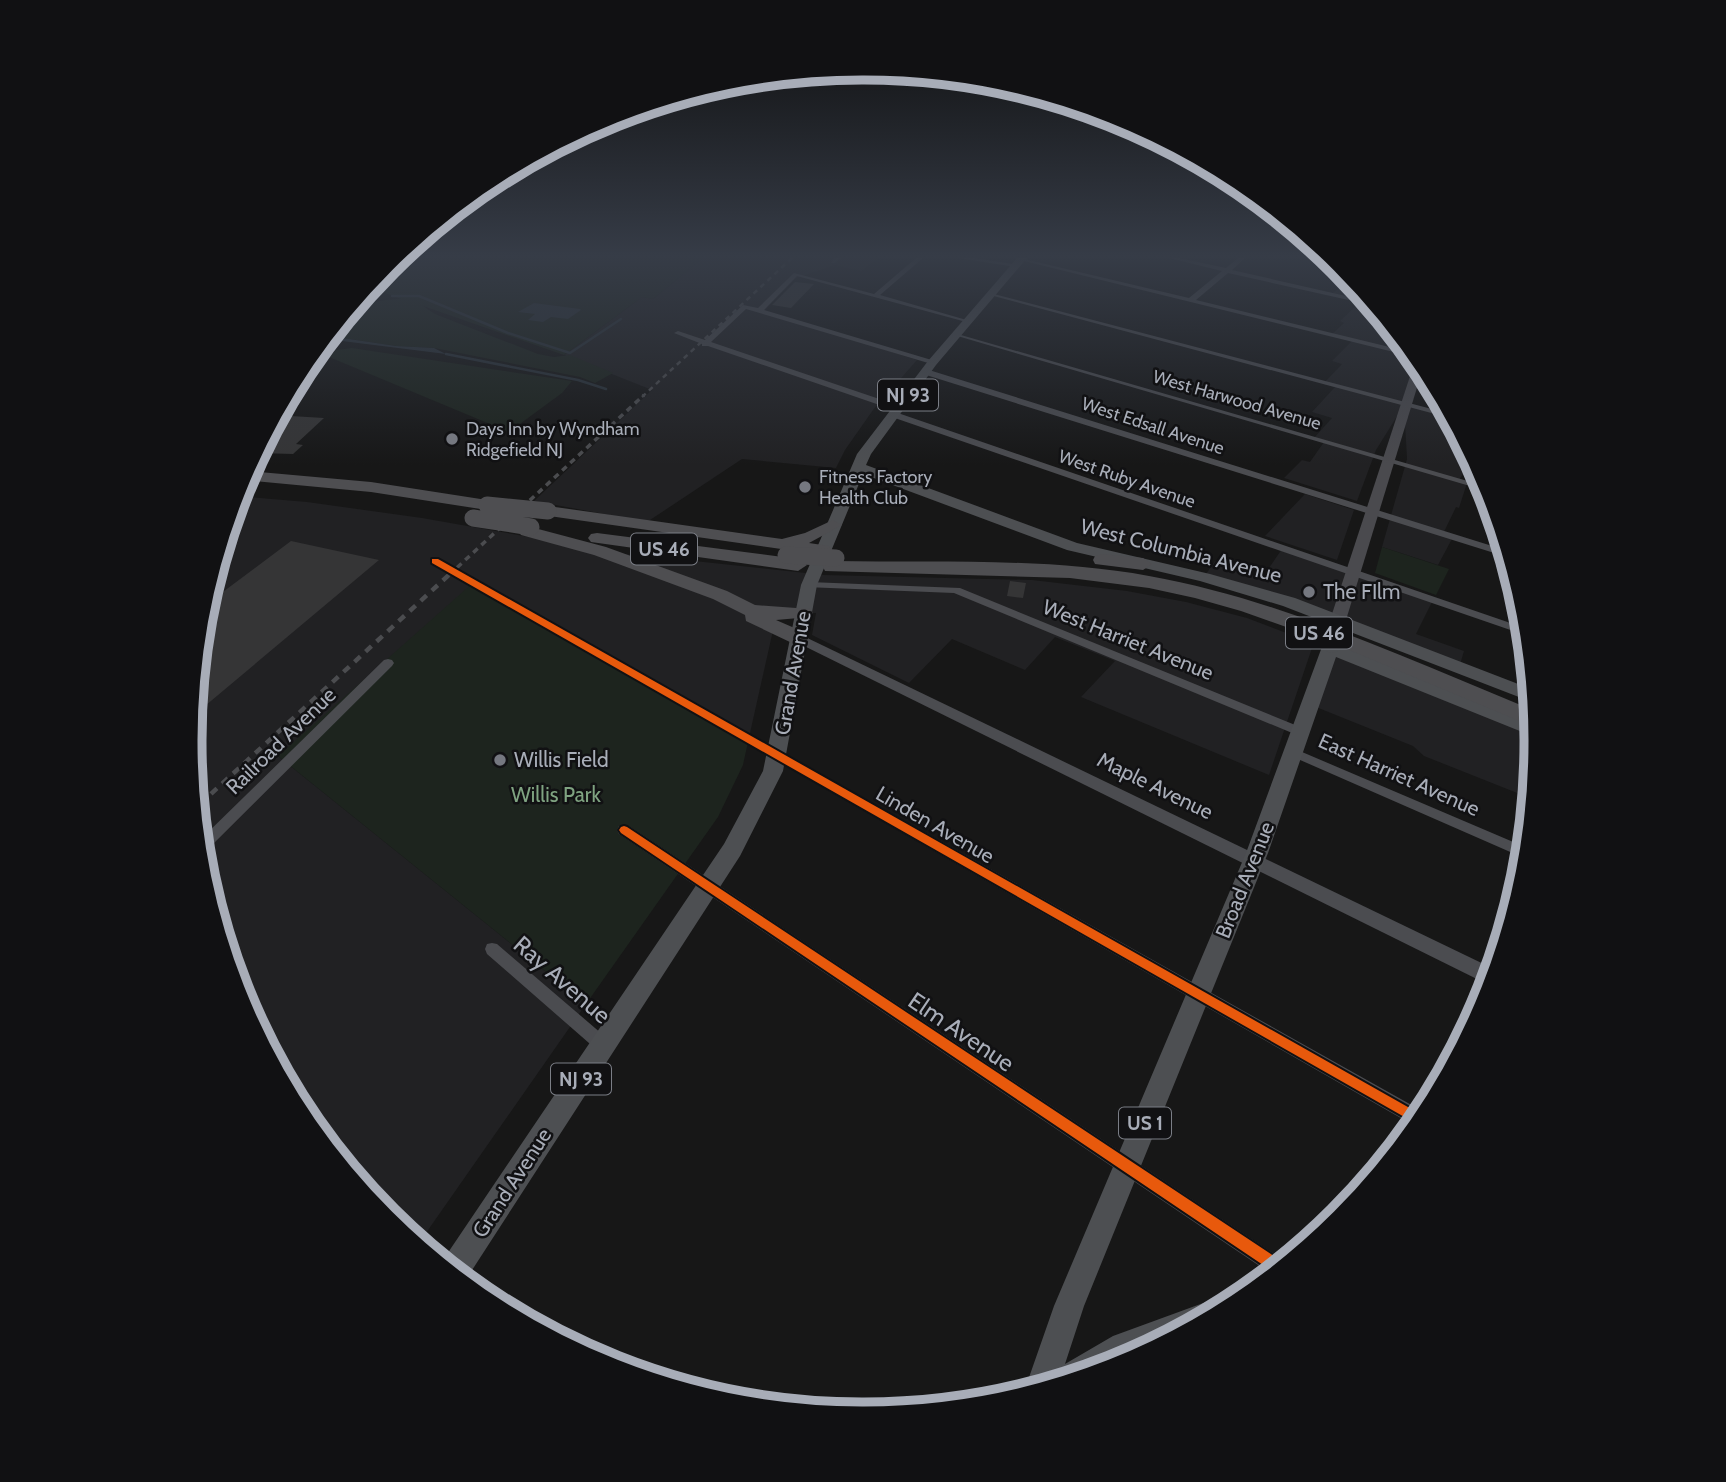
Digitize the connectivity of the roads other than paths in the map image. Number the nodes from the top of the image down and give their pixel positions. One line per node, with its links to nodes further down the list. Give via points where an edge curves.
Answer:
1 (723, 327): 8 (street)
2 (812, 327): 10 (street, West Edsall Avenue)
3 (963, 327): 7 (main road, Grand Avenue / NJ 93)
4 (1116, 327): 12 (street)
5 (1298, 327): 9 (street)
6 (678, 333): 8 (street, West Ruby Avenue)
7 (956, 334): 10 (main road, Grand Avenue / NJ 93); 15 (street, West Harwood Avenue)
8 (705, 344): 13 (street, West Ruby Avenue)
9 (1396, 351)
10 (929, 367): 13 (main road, Grand Avenue / NJ 93); 20 (street, West Edsall Avenue)
11 (1414, 377): 12 (main road, Broad Avenue)
12 (1404, 404): 14 (street); 15 (main road, Broad Avenue)
13 (894, 411): 16 (main road, Grand Avenue / NJ 93); 29 (street, West Ruby Avenue)
14 (1436, 412)
15 (1389, 459): 18 (street, West Harwood Avenue); 20 (main road, Broad Avenue)
16 (858, 467): 22 (main road, Grand Avenue / NJ 93); 28 (main road, West Columbia Avenue, via 1072,547)
17 (258, 477): 21 (highway, US 46, bridge, via 362,486 486,505)
18 (1471, 484)
19 (253, 489): 21 (highway, bridge)
20 (1371, 511): 24 (street, West Edsall Avenue); 29 (main road, Broad Avenue)
21 (537, 522): 23 (highway); 25 (highway, US 46, via 686,552 792,560); 30 (highway)
22 (833, 525): 23 (highway, via 810,537); 25 (main road, Grand Avenue / NJ 93)
23 (771, 542): 25 (highway)
24 (1495, 550)
25 (830, 558): 27 (highway, US 46); 31 (main road, Grand Avenue / NJ 93)
26 (435, 561): 44 (street, Linden Avenue)
27 (942, 564): 28 (highway, via 1052,557); 36 (highway, via 1176,596); 39 (highway, US 46, via 1097,567 1210,587 1306,618); 40 (highway, US 46, via 1086,574 1210,596 1305,627)
28 (1143, 564): 33 (main road, West Columbia Avenue, via 1235,585)
29 (1353, 572): 33 (main road, Broad Avenue); 34 (street, West Ruby Avenue)
30 (691, 584): 32 (highway, via 750,610); 35 (highway)
31 (809, 585): 32 (main road, Grand Avenue / NJ 93); 42 (street, West Harriet Avenue, via 959,591)
32 (803, 613): 35 (main road, Grand Avenue / NJ 93)
33 (1337, 623): 36 (main road, Broad Avenue / US 1, bridge); 38 (main road, West Columbia Avenue)
34 (1514, 628)
35 (799, 638): 44 (main road, Grand Avenue / NJ 93); 48 (street, Maple Avenue)
36 (1332, 646): 41 (main road); 42 (main road, Broad Avenue / US 1)
37 (388, 663): 46 (street, Railroad Avenue)
38 (1521, 692)
39 (1522, 704)
40 (1523, 714)
41 (1523, 725)
42 (1301, 732): 43 (main road, Broad Avenue / US 1)
43 (1295, 753): 47 (street, East Harriet Avenue); 48 (main road, Broad Avenue / US 1)
44 (777, 756): 49 (main road, Grand Avenue / NJ 93, via 752,816); 52 (street, Linden Avenue)
45 (624, 830): 49 (street, Elm Avenue)
46 (210, 838)
47 (1515, 848)
48 (1254, 860): 51 (street, Maple Avenue); 52 (main road, Broad Avenue / US 1)
49 (708, 887): 53 (main road, Grand Avenue / NJ 93); 55 (street, Elm Avenue)
50 (492, 949): 53 (street, Ray Avenue)
51 (1481, 972)
52 (1198, 995): 54 (street, Linden Avenue); 55 (main road, Broad Avenue / US 1)
53 (603, 1045): 57 (main road, Grand Avenue / NJ 93)
54 (1408, 1113)
55 (1127, 1166): 56 (street, Elm Avenue); 58 (main road, Broad Avenue / US 1)
56 (1270, 1261)
57 (459, 1263)
58 (1046, 1375)

